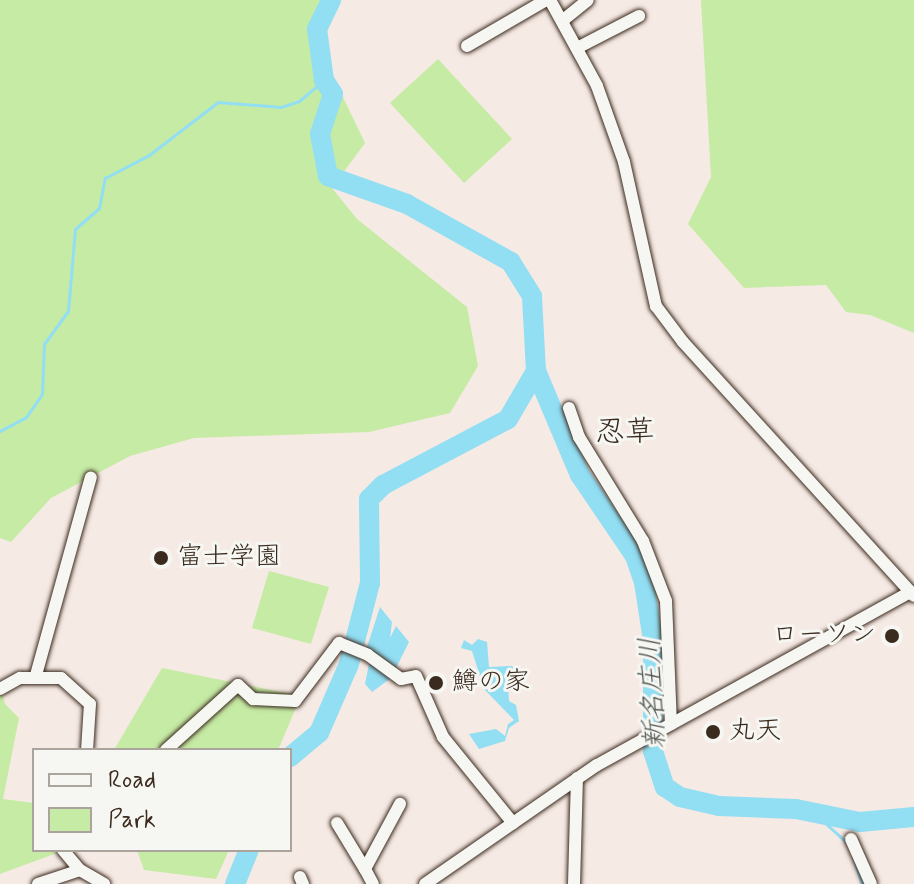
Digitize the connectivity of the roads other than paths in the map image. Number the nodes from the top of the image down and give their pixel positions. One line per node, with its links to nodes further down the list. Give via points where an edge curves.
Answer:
1 (548, 0): 4 (street); 5 (street)
2 (588, 0): 4 (street)
3 (639, 16): 6 (street)
4 (562, 21): 6 (street)
5 (467, 46)
6 (577, 48): 9 (street, via 597,86 624,162 656,306)
7 (569, 408): 12 (street, via 579,437 643,541 666,601)
8 (91, 477): 10 (street)
9 (912, 594): 12 (street)
10 (36, 675): 11 (street); 13 (street, via 61,678 90,704)
11 (0, 689)
12 (669, 725): 15 (street)
13 (87, 748)
14 (168, 748): 18 (street, via 238,685 253,699 295,701 333,646 352,648 401,679 416,676 443,737)
15 (577, 778): 18 (street); 27 (street)
16 (400, 804): 21 (street)
17 (337, 823): 21 (street)
18 (513, 823): 26 (street)
19 (851, 839): 28 (street)
20 (67, 852): 22 (street)
21 (365, 869): 25 (street)
22 (80, 870): 23 (street); 24 (street)
23 (38, 884)
24 (104, 884)
25 (373, 884)
26 (425, 884)
27 (574, 884)
28 (871, 884)

